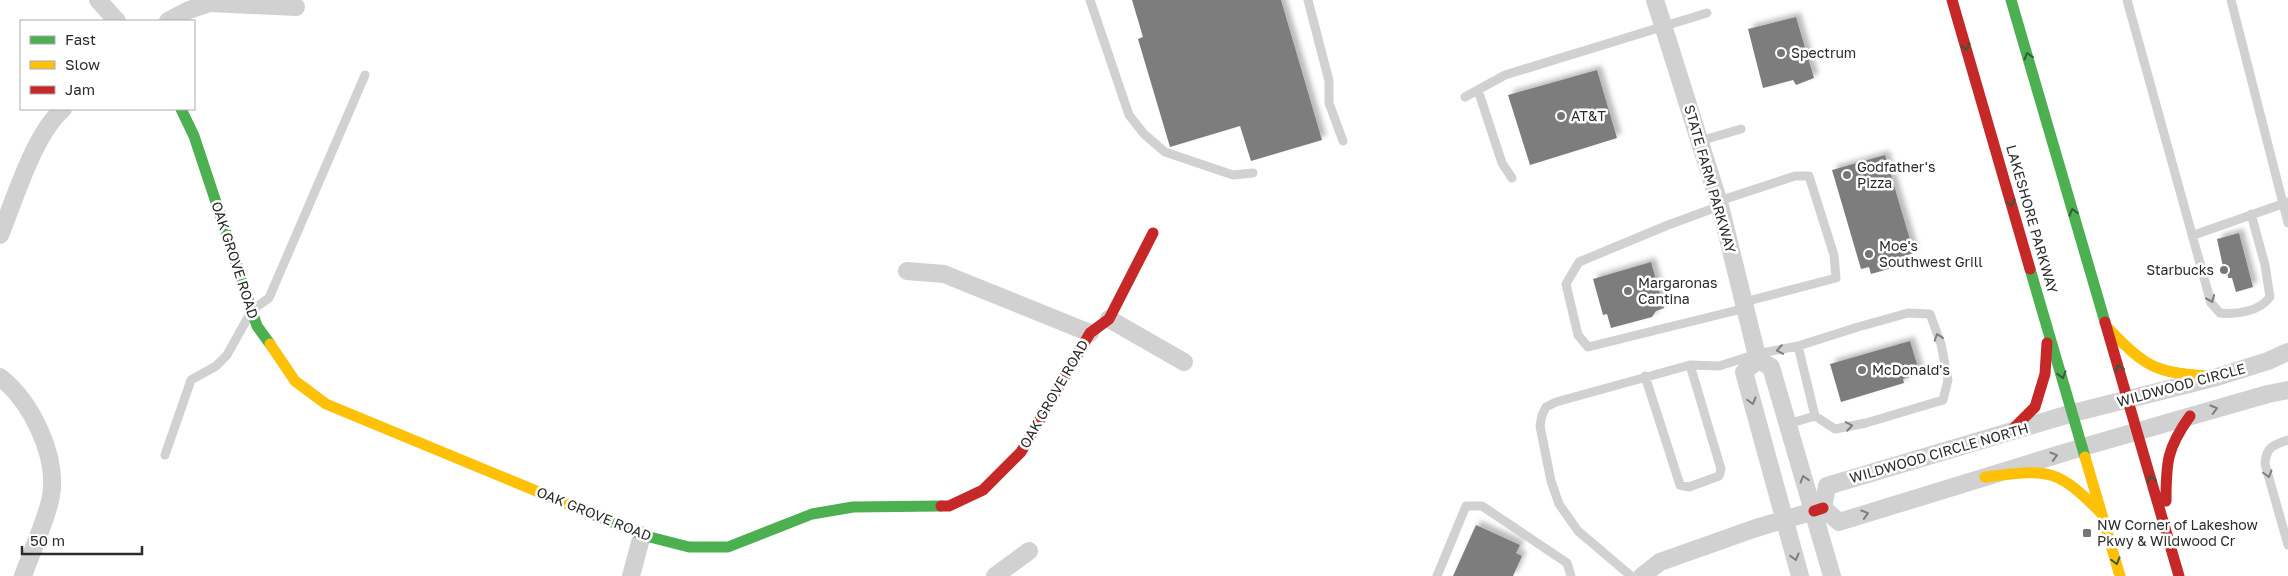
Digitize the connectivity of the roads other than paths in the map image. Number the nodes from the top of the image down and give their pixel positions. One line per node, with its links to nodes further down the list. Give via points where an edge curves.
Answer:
1 (98, 0): 11 (street)
2 (1090, 0): 22 (lane, via 1129,115 1144,134 1165,152 1233,175)
3 (1308, 0): 20 (lane, via 1329,81 1330,103)
4 (1656, 0): 13 (street, STATE FARM PARKWAY)
5 (1952, 0): 36 (main road, LAKESHORE PARKWAY, one-way to 36)
6 (2011, 0): 35 (main road, one-way to 6)
7 (2127, 0): 30 (lane)
8 (2231, 0): 24 (lane)
9 (296, 8): 12 (street, via 210,3)
10 (1707, 13): 13 (lane)
11 (116, 20)
12 (170, 20)
13 (1664, 26): 15 (lane, via 1506,75); 21 (street, STATE FARM PARKWAY)
14 (365, 75): 33 (lane, via 269,298)
15 (1478, 90): 16 (lane); 23 (lane, via 1502,163)
16 (1465, 97)
17 (62, 110): 29 (street, via 36,147)
18 (181, 110): 33 (main road, OAK GROVE ROAD, via 194,136)
19 (1741, 129): 21 (lane)
20 (1343, 141)
21 (1700, 141): 25 (street, STATE FARM PARKWAY)
22 (1253, 173)
23 (1512, 178)
24 (2286, 202): 26 (lane); 27 (lane)
25 (1719, 204): 32 (street, STATE FARM PARKWAY); 32 (lane, via 1795,176 1809,176 1834,255 1836,278); 32 (lane, via 1579,262 1566,284 1578,335 1588,347)
26 (2251, 214): 30 (lane); 30 (lane, one-way to 26, via 2211,303 2220,313 2232,314 2264,305 2270,297)
27 (2288, 223)
28 (1152, 233): 34 (main road, OAK GROVE ROAD)
29 (0, 235)
30 (2194, 235)
31 (907, 271): 37 (street, via 944,274)
32 (1745, 305): 40 (street, STATE FARM PARKWAY)
33 (252, 310): 56 (lane, via 227,354 216,366 191,380); 62 (main road, OAK GROVE ROAD, via 257,326 295,381 326,404)
34 (1109, 319): 37 (main road, OAK GROVE ROAD); 41 (street)
35 (2107, 327): 45 (main road, via 2154,368); 47 (main road, one-way to 35)
36 (2048, 328): 48 (main road, LAKESHORE PARKWAY, one-way to 48); 53 (main road, via 2045,374 2035,407)
37 (1090, 333): 62 (main road, OAK GROVE ROAD, via 1021,452 982,490 949,506 853,507 812,514 728,547 689,548)
38 (1798, 346): 40 (lane, one-way to 40); 49 (lane); 49 (lane, one-way to 38, via 1834,429 1866,424 1943,400 1948,380 1941,344 1930,314 1908,313)
39 (2288, 352): 45 (street, WILDWOOD CIRCLE)
40 (1758, 357): 42 (lane, via 1719,366); 51 (street, via 1771,367); 60 (street, one-way to 60, via 1744,372)
41 (1184, 362)
42 (1690, 365): 43 (lane); 43 (lane, via 1721,469 1719,476 1689,487 1680,485)
43 (1645, 376): 71 (lane, via 1556,402 1546,407 1540,426 1551,481 1560,504 1578,531)
44 (0, 377): 66 (street, via 11,386 35,418 50,464 51,495)
45 (2217, 377): 47 (street, WILDWOOD CIRCLE)
46 (2288, 390): 50 (street, one-way to 46)
47 (2129, 399): 48 (street, WILDWOOD CIRCLE); 52 (main road)
48 (2073, 413): 53 (street, WILDWOOD CIRCLE NORTH); 55 (main road, LAKESHORE PARKWAY)
49 (1815, 416): 51 (lane)
50 (2190, 416): 52 (street); 61 (main road, via 2166,456)
51 (1788, 424): 58 (street, one-way to 51)
52 (2138, 431): 55 (street); 61 (main road, one-way to 52)
53 (2010, 432): 58 (street, WILDWOOD CIRCLE NORTH, via 1827,486)
54 (2288, 440): 63 (lane, one-way to 63, via 2272,445 2265,453 2265,464)
55 (2083, 447): 57 (street, one-way to 55); 59 (main road, LAKESHORE PARKWAY)
56 (165, 455)
57 (1985, 477): 58 (street, one-way to 57, via 1839,522); 59 (main road, via 2038,473 2061,478 2078,489)
58 (1819, 510): 60 (street); 73 (street)
59 (2103, 516): 74 (main road, LAKESHORE PARKWAY, one-way to 74)
60 (1785, 520): 65 (street, via 1660,562); 72 (street, one-way to 72)
61 (2166, 528): 75 (main road)
62 (642, 536): 67 (street)
63 (2288, 545)
64 (1029, 551): 68 (street)
65 (1651, 573)
66 (23, 576)
67 (631, 576)
68 (995, 576)
69 (1437, 576): 70 (lane, via 1466,506 1475,505 1482,506 1567,563)
70 (1571, 576)
71 (1631, 576)
72 (1800, 576)
73 (1832, 576)
74 (2120, 576)
75 (2179, 576)

